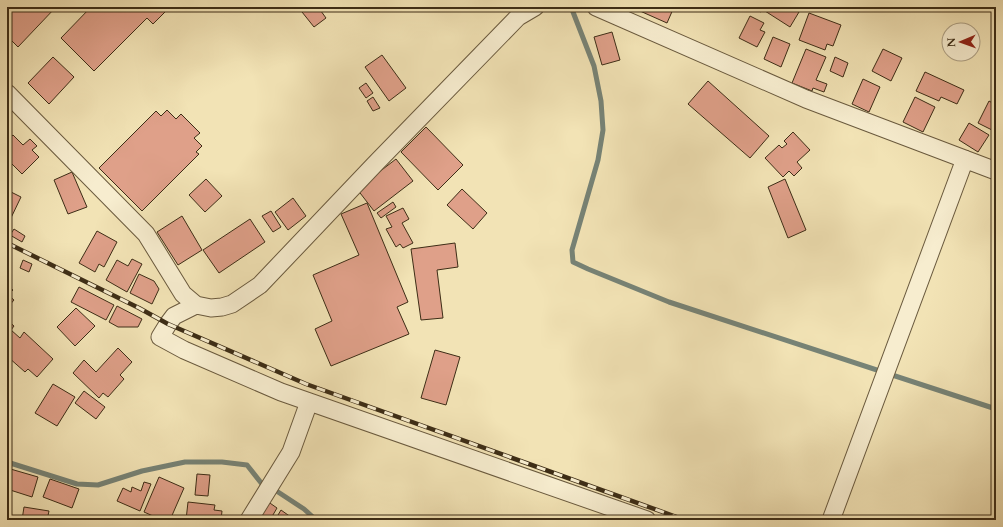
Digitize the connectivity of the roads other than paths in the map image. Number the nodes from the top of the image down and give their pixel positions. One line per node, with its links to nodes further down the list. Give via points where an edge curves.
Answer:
1 (535, 7): 6 (street, via 518,18 260,285 232,304 211,308)
2 (596, 7): 4 (street, via 806,99)
3 (7, 94): 6 (street, via 146,234 183,294)
4 (965, 159): 5 (street); 10 (street)
5 (996, 171)
6 (196, 305): 7 (street, via 174,316 160,337 184,350)
7 (309, 402): 8 (street, via 292,452); 9 (street)
8 (249, 520)
9 (647, 520)
10 (831, 520)

